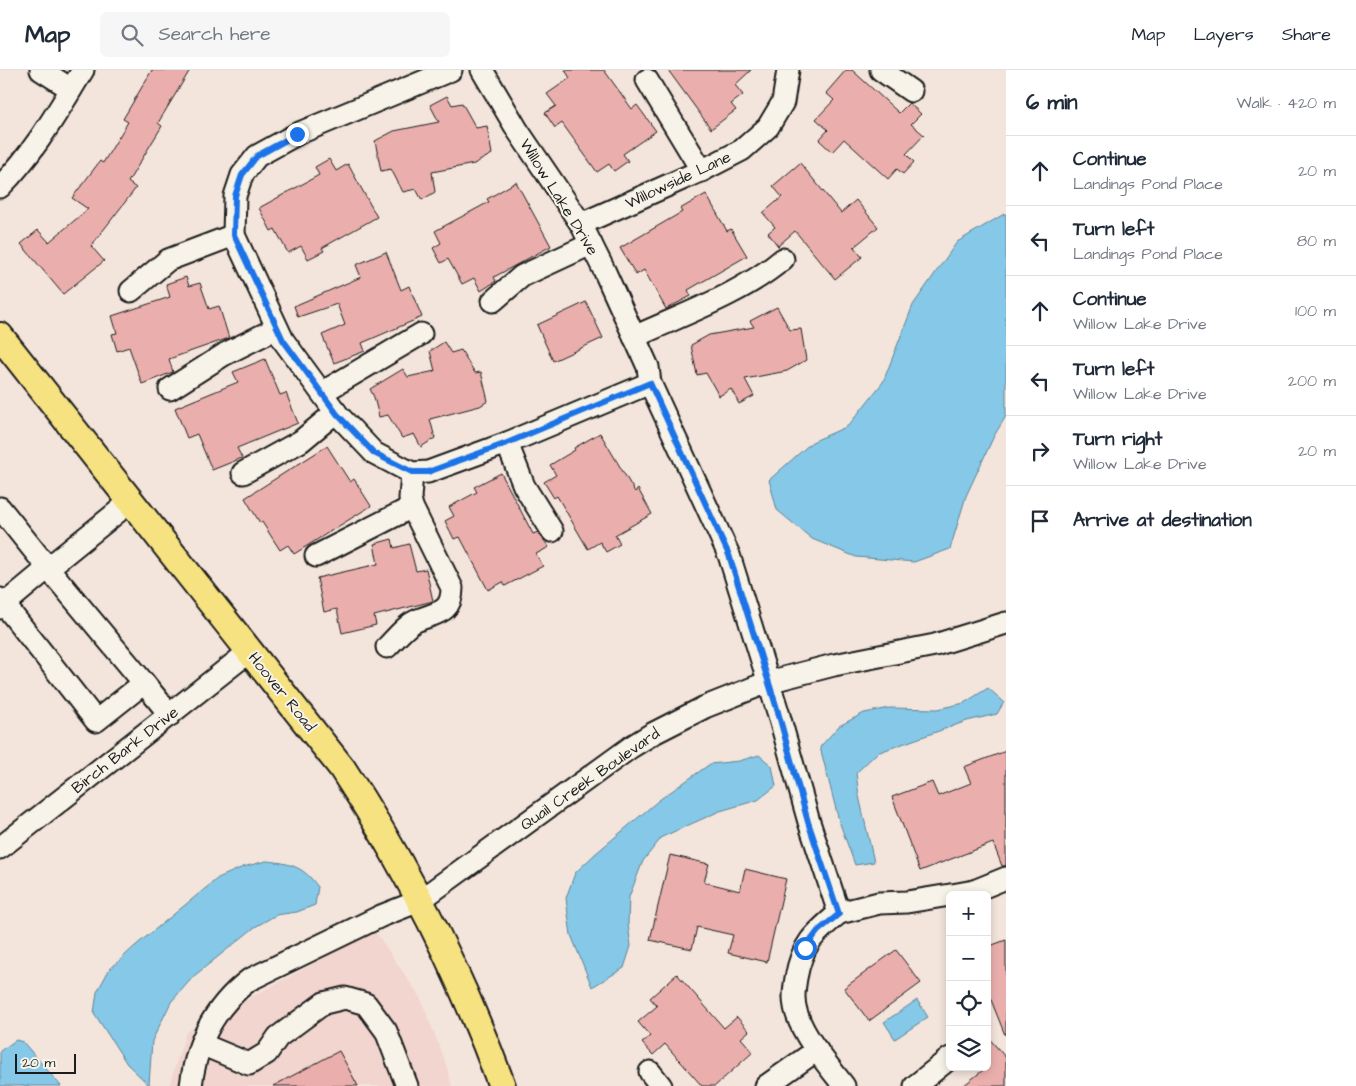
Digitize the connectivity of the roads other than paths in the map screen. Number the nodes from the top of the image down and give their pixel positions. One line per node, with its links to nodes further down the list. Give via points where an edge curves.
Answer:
1 (41, 70): 8 (street)
2 (83, 70): 8 (street)
3 (451, 70): 13 (street, via 297,134 257,156 242,175 235,196)
4 (482, 70): 12 (street, Willow Lake Drive)
5 (788, 70): 10 (street, Willowside Lane, via 783,102 768,127 742,150)
6 (881, 70): 9 (street)
7 (647, 80): 10 (street)
8 (72, 89): 11 (street, via 38,144)
9 (911, 90)
10 (702, 171): 12 (street, Willowside Lane)
11 (0, 187)
12 (580, 224): 14 (street, Willow Lake Drive)
13 (234, 235): 16 (street, via 168,260); 18 (street)
14 (591, 244): 17 (street, via 522,276); 21 (street, Willow Lake Drive)
15 (783, 259): 21 (street, via 745,286)
16 (130, 291)
17 (493, 301)
18 (278, 328): 23 (street, via 225,354); 24 (street, via 283,340)
19 (421, 334): 24 (street)
20 (0, 336): 29 (main road, Hoover Road)
21 (634, 337): 22 (street, Willow Lake Drive, via 648,367)
22 (650, 383): 26 (street); 39 (street, Willow Lake Drive, via 729,555)
23 (170, 389)
24 (323, 392): 25 (street)
25 (336, 412): 27 (street, via 374,453); 28 (street, via 301,441)
26 (507, 443): 27 (street, via 428,472); 32 (street, via 524,486)
27 (412, 472): 30 (street)
28 (243, 473)
29 (131, 501): 34 (street); 38 (main road, Hoover Road)
30 (412, 507): 33 (street); 37 (street, via 452,588 452,598 441,612 413,622)
31 (0, 508): 34 (street)
32 (552, 531)
33 (316, 556)
34 (48, 568): 35 (street); 40 (street)
35 (1, 604): 40 (street, via 96,721)
36 (1006, 623): 39 (street, Quail Creek Boulevard, via 935,645)
37 (387, 647)
38 (250, 651): 41 (street, Birch Bark Drive); 46 (main road, Hoover Road, via 342,768)
39 (768, 682): 46 (street, Quail Creek Boulevard, via 705,707 631,747); 47 (street, Willow Lake Drive, via 808,822)
40 (144, 684): 41 (street)
41 (170, 715): 42 (street, Birch Bark Drive)
42 (0, 848)
43 (1006, 878): 44 (street)
44 (974, 891)
45 (946, 896): 47 (street, via 879,903)
46 (419, 900): 48 (street, Quail Creek Boulevard, via 249,980 221,1006); 53 (main road, Hoover Road, via 450,958)
47 (839, 914): 49 (street, via 818,931 805,948 796,981 794,998 798,1015)
48 (200, 1044): 51 (street, Quail Creek Boulevard); 52 (street, via 249,1064 266,1053 278,1037 324,1004 345,998 366,1004 386,1031)
49 (817, 1050): 54 (street); 55 (street)
50 (946, 1061): 56 (street)
51 (191, 1086)
52 (407, 1086)
53 (502, 1086)
54 (766, 1086)
55 (844, 1086)
56 (915, 1086)

